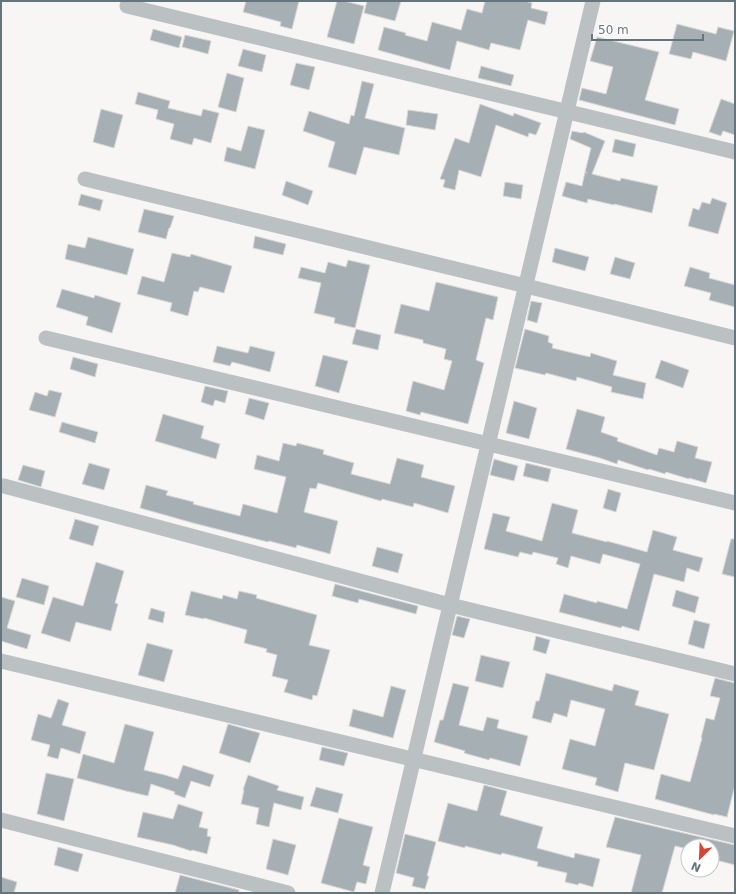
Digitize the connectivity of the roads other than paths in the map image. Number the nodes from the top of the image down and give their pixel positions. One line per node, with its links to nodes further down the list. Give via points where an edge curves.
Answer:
1 (593, 1): 3 (street)
2 (127, 6): 3 (street)
3 (567, 112): 4 (street); 6 (street)
4 (735, 152)
5 (85, 179): 6 (street)
6 (526, 286): 8 (street); 9 (street)
7 (46, 338): 9 (street)
8 (735, 338)
9 (488, 444): 11 (street); 12 (street)
10 (4, 486): 12 (street)
11 (735, 503)
12 (450, 605): 14 (street); 15 (street)
13 (1, 661): 15 (street)
14 (735, 674)
15 (413, 759): 17 (street); 19 (street)
16 (1, 820): 18 (street)
17 (735, 836)
18 (288, 893)
19 (382, 893)

